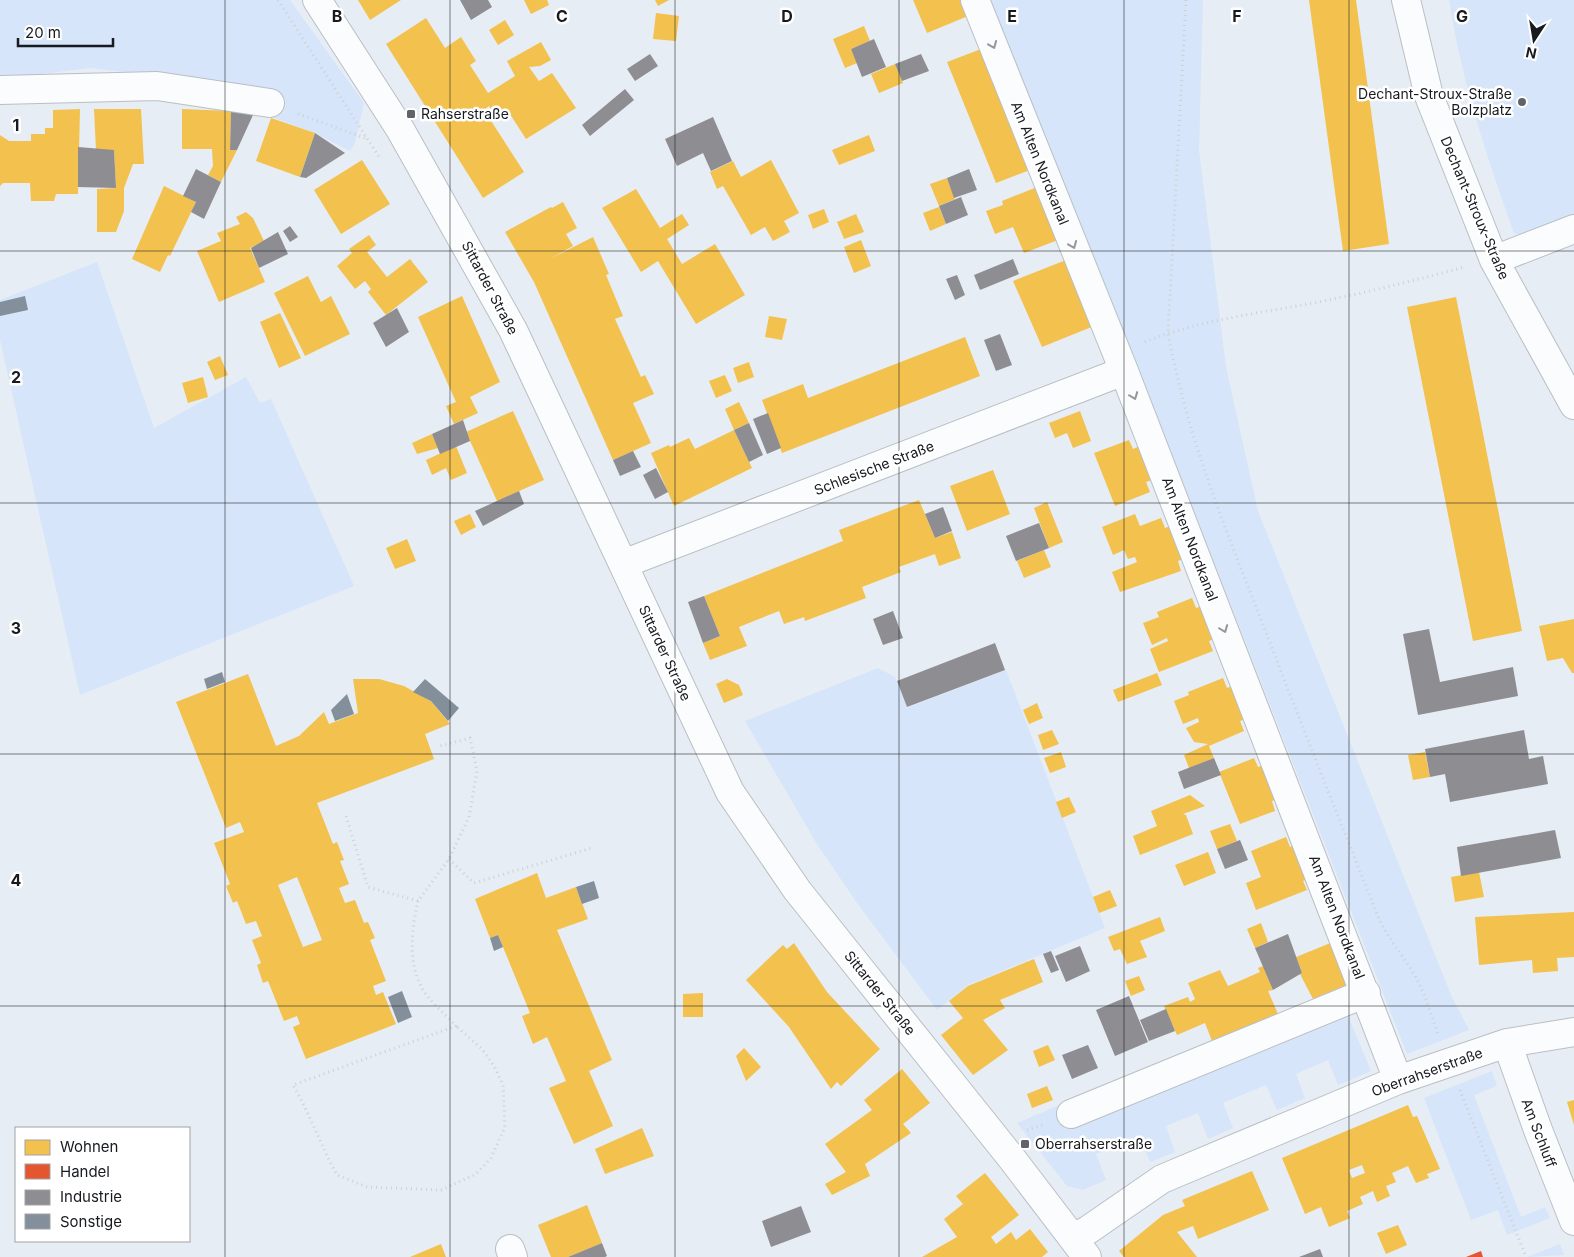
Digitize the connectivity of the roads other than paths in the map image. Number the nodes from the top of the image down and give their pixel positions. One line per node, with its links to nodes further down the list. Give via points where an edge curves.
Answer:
1 (317, 0): 10 (street, Sittarder Straße, via 400,129 470,249 513,330)
2 (975, 0): 8 (street, Am Alten Nordkanal, one-way to 8)
3 (1406, 0): 7 (street, Dechant-Stroux-Straße, via 1429,96)
4 (0, 90): 5 (street, via 157,86)
5 (270, 103)
6 (1574, 229): 7 (street)
7 (1494, 260): 9 (street, Dechant-Stroux-Straße)
8 (1120, 362): 10 (street, Schlesische Straße); 11 (street, Am Alten Nordkanal, one-way to 11)
9 (1574, 405)
10 (623, 564): 17 (street, Sittarder Straße, via 730,792 797,890)
11 (1366, 993): 14 (street, Am Alten Nordkanal); 15 (street)
12 (1574, 1032): 13 (street, Oberrahserstraße)
13 (1507, 1043): 14 (street, Oberrahserstraße); 16 (street, Am Schluff)
14 (1398, 1080): 17 (street, Oberrahserstraße, via 1162,1179 1088,1230)
15 (1071, 1114)
16 (1574, 1221)
17 (1080, 1248)

